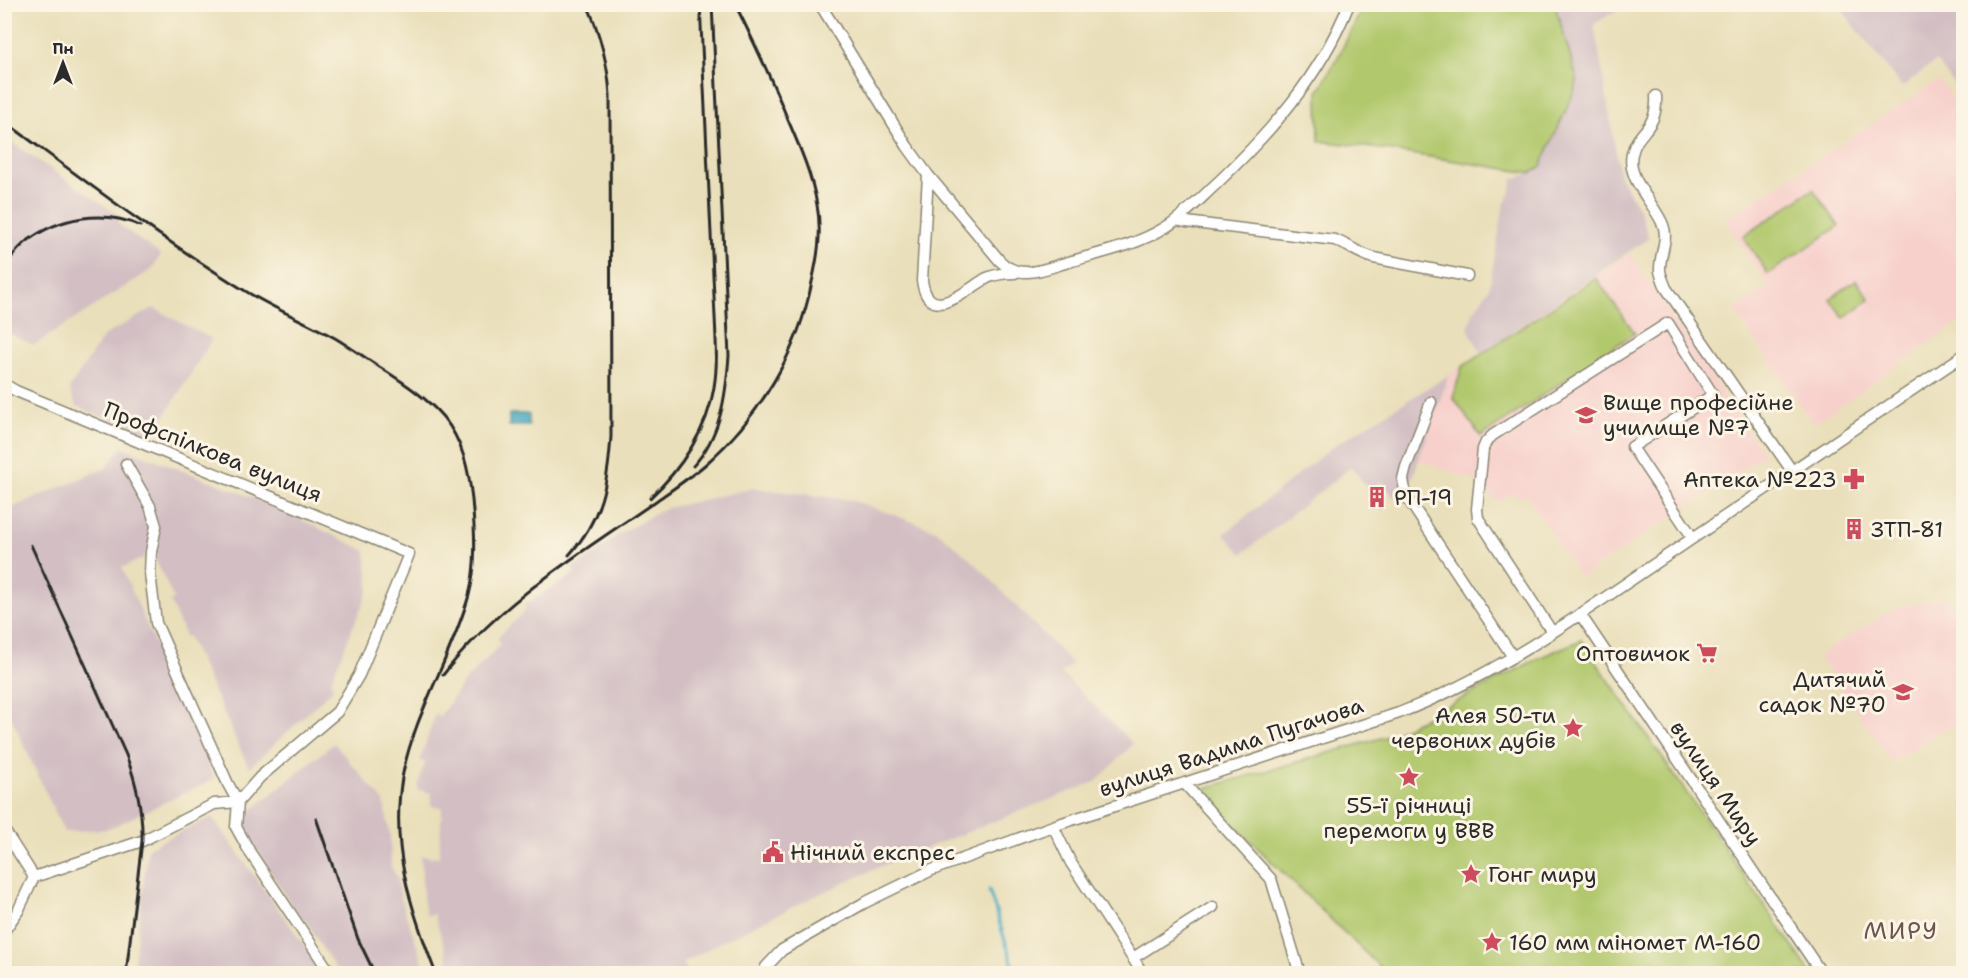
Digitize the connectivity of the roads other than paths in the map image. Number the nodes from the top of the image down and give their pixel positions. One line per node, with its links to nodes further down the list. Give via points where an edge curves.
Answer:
1 (820, 4): 4 (street)
2 (1349, 4): 5 (street, via 1326,53 1292,104)
3 (1656, 96): 12 (street, via 1654,118 1631,155 1639,186 1664,226 1660,272 1666,288)
4 (927, 175): 6 (street, via 1000,261); 6 (street, via 922,281 928,299 950,302 989,277)
5 (1177, 219): 6 (street, via 1131,244 1036,272); 7 (street, via 1335,240 1359,254)
6 (1017, 273)
7 (1467, 276)
8 (1964, 355): 12 (street, вулиця Вадима Пугачова)
9 (4, 384): 18 (street, Профспілкова вулиця, via 409,554 359,675 337,712 260,777)
10 (1431, 402): 16 (street, via 1406,467 1406,496)
11 (126, 464): 18 (street, Профспілкова вулиця, via 150,506 156,526 150,573 156,623)
12 (1792, 471): 13 (street, вулиця Вадима Пугачова)
13 (1694, 538): 14 (street, вулиця Вадима Пугачова); 15 (street, via 1632,447 1713,395 1668,323 1493,435 1483,448 1478,518)
14 (1580, 614): 15 (street, вулиця Вадима Пугачова); 29 (street, вулиця Миру)
15 (1552, 632): 16 (street, вулиця Вадима Пугачова)
16 (1513, 657): 17 (street, вулиця Вадима Пугачова, via 1424,704)
17 (1184, 783): 19 (street, вулиця Вадима Пугачова); 28 (street, via 1271,879)
18 (238, 802): 21 (street, via 214,804 142,841); 26 (street, Профспілкова вулиця, via 236,827)
19 (1053, 826): 24 (street, via 1071,863); 25 (street, вулиця Вадима Пугачова, via 932,870 864,903 782,950)
20 (4, 830): 21 (street)
21 (34, 877): 23 (street)
22 (1213, 907): 24 (street)
23 (4, 931)
24 (1133, 958): 27 (street)
25 (765, 970)
26 (331, 974)
27 (1143, 974)
28 (1300, 974)
29 (1821, 974)

